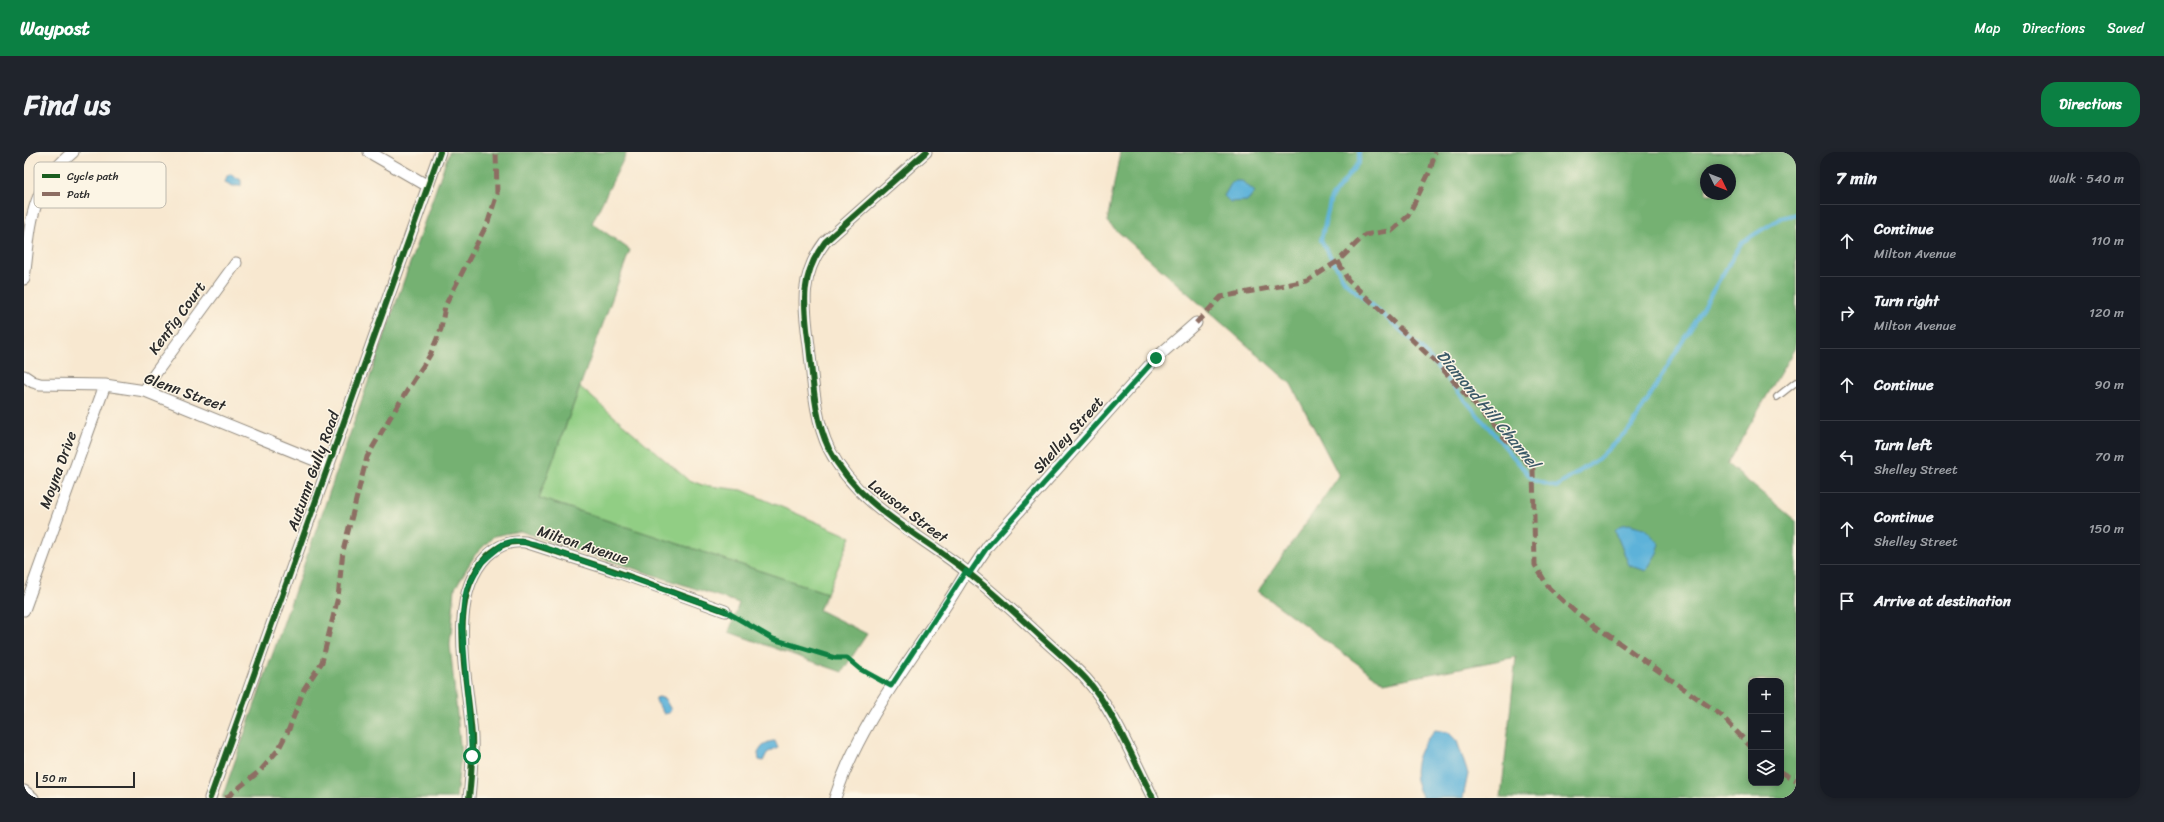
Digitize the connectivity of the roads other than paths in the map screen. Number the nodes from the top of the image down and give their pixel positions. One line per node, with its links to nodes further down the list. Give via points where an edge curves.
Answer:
1 (73, 152): 5 (street)
2 (369, 152): 6 (street)
3 (440, 152): 6 (street, Autumn Gully Road)
4 (926, 152): 17 (street, Lawson Street, via 841,227 815,255 805,287 805,320 818,414 828,447 837,463 872,503)
5 (61, 162)
6 (428, 186): 16 (street, Autumn Gully Road)
7 (35, 208): 9 (street)
8 (236, 263): 14 (street, Kenfig Court)
9 (24, 279)
10 (1196, 323): 17 (street, Shelley Street, via 1156,358 988,546)
11 (24, 376): 13 (street, Glenn Street, via 40,384)
12 (1796, 382): 15 (lane)
13 (105, 386): 14 (street, Glenn Street); 18 (street, Moyna Drive)
14 (145, 391): 16 (street, Glenn Street)
15 (1777, 397)
16 (329, 466): 22 (street, Autumn Gully Road)
17 (968, 573): 24 (street, Shelley Street, via 891,686 855,747); 25 (street, Lawson Street, via 1076,669 1095,690)
18 (24, 610)
19 (725, 611): 23 (street, Milton Avenue, via 535,544 514,541 503,544 492,552 482,562 467,588 462,612 472,738)
20 (24, 791): 21 (street)
21 (33, 798)
22 (210, 798)
23 (469, 798)
24 (835, 798)
25 (1153, 798)

